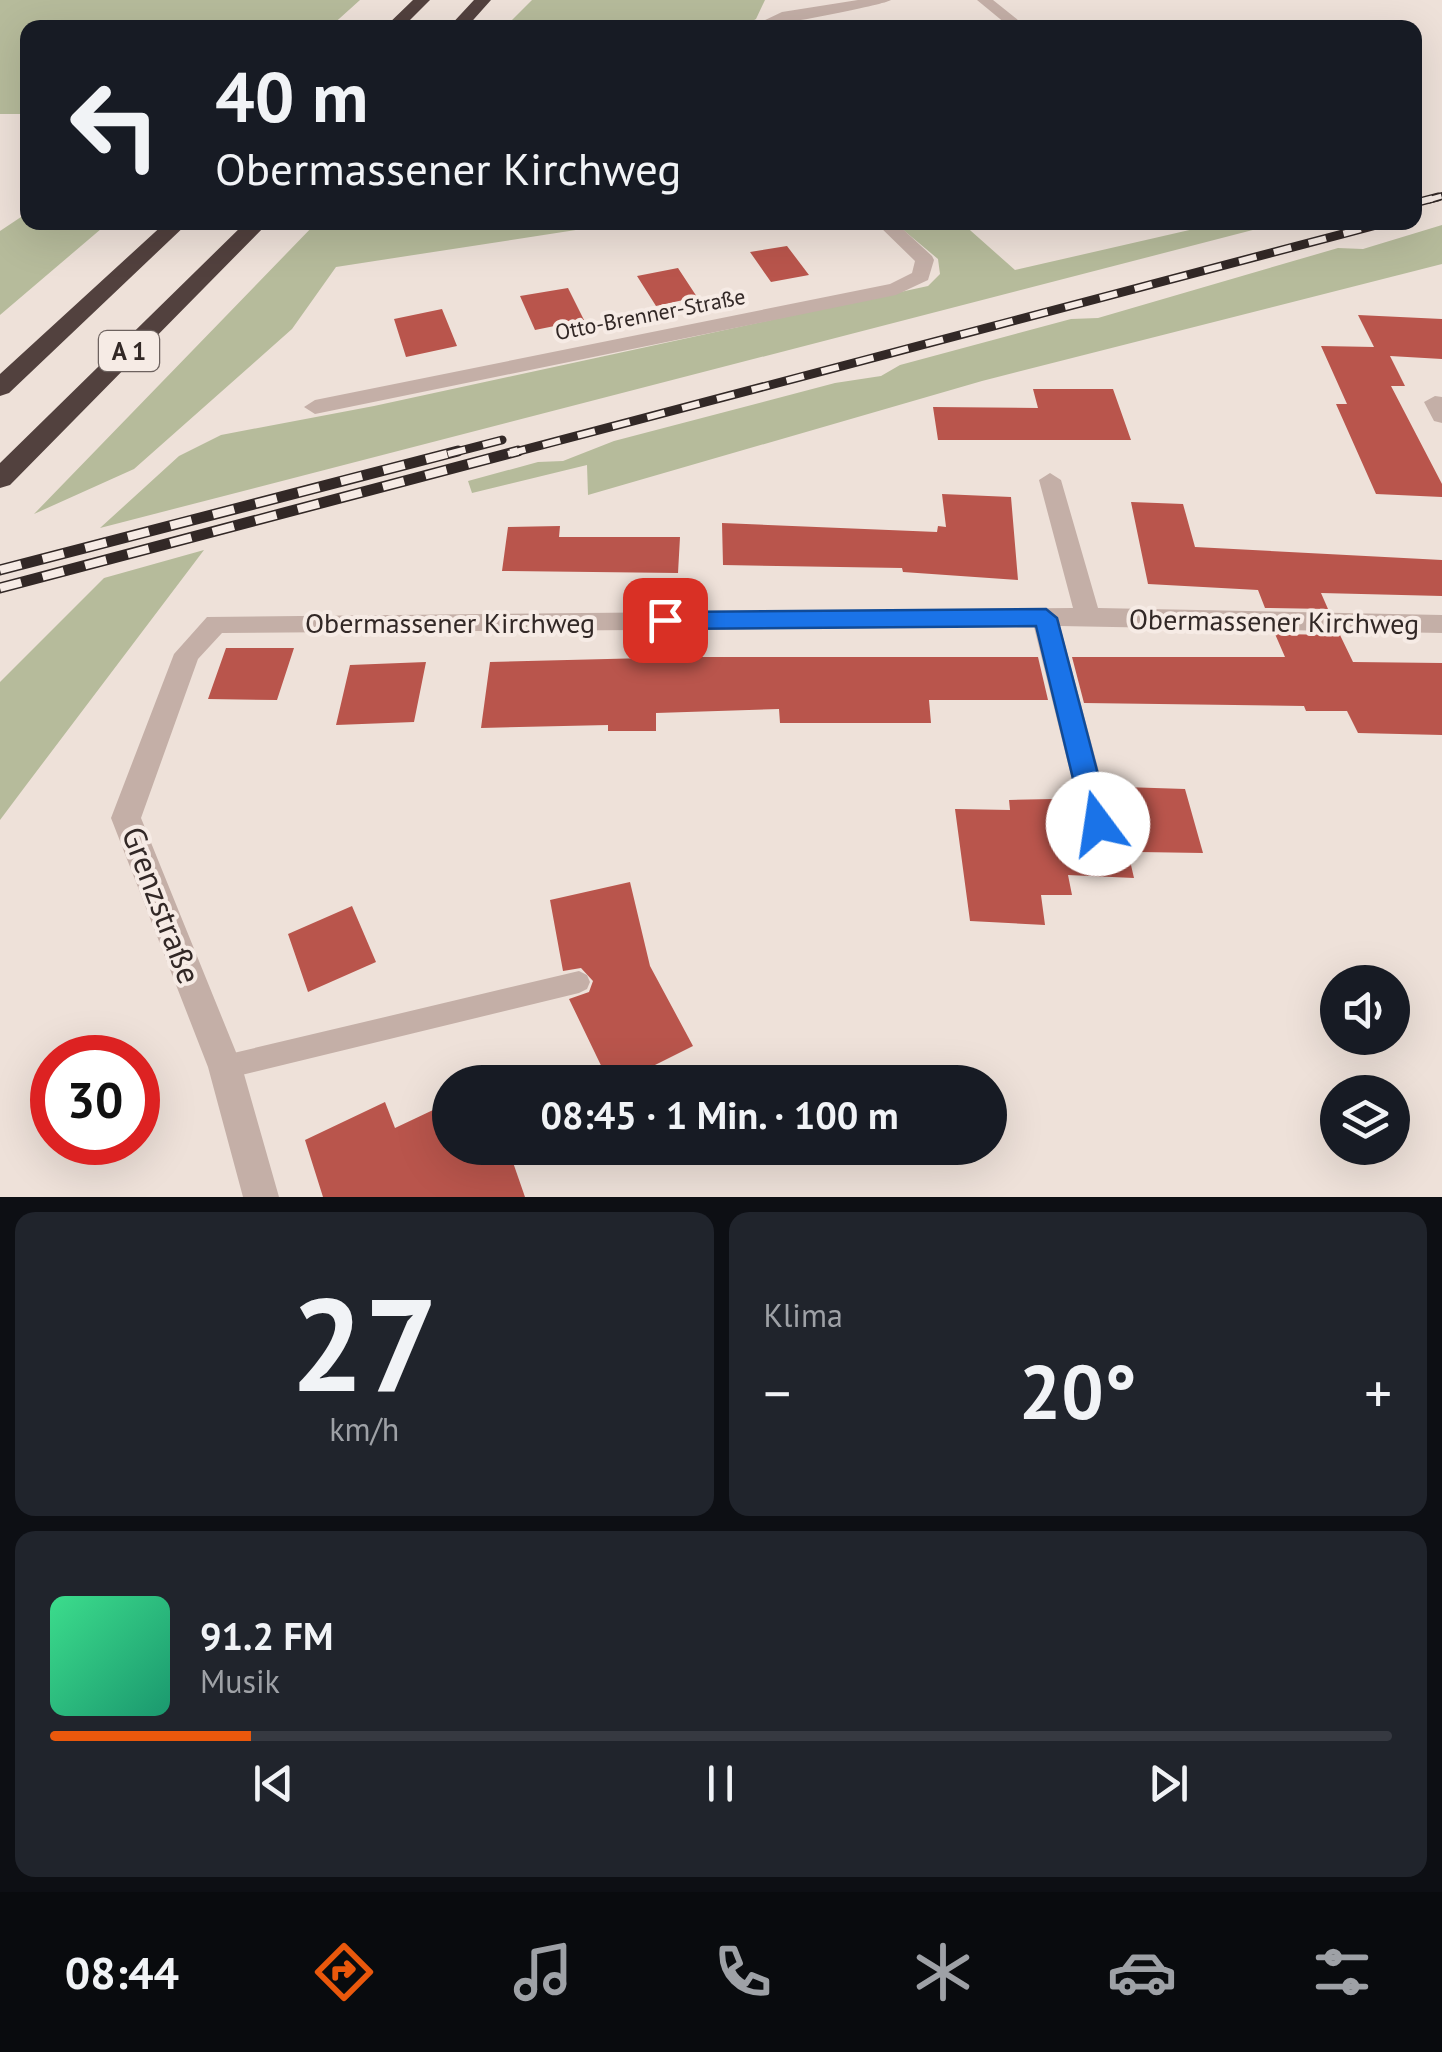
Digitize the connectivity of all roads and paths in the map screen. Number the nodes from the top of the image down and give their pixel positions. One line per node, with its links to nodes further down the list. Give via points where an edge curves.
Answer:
1 (422, 0): 5 (highway)
2 (483, 0): 6 (highway)
3 (884, 0): 7 (street)
4 (984, 0): 8 (street)
5 (401, 20)
6 (464, 20)
7 (775, 20)
8 (1010, 20)
9 (170, 230): 12 (highway, A 1)
10 (251, 230): 14 (highway, A 1)
11 (893, 230): 13 (street, Otto-Brenner-Straße, via 925,260 922,276 896,290)
12 (0, 388)
13 (314, 408)
14 (0, 479)
15 (1050, 480): 16 (street)
16 (1088, 617): 17 (street, Obermassener Kirchweg); 19 (street, Obermassener Kirchweg)
17 (1046, 618): 18 (street, Obermassener Kirchweg); 20 (street)
18 (216, 624): 22 (street, Grenzstraße, via 187,654 126,818)
19 (1442, 624)
20 (1098, 824)
21 (579, 982): 22 (lane)
22 (225, 1068): 23 (street, Grenzstraße)
23 (262, 1197)

